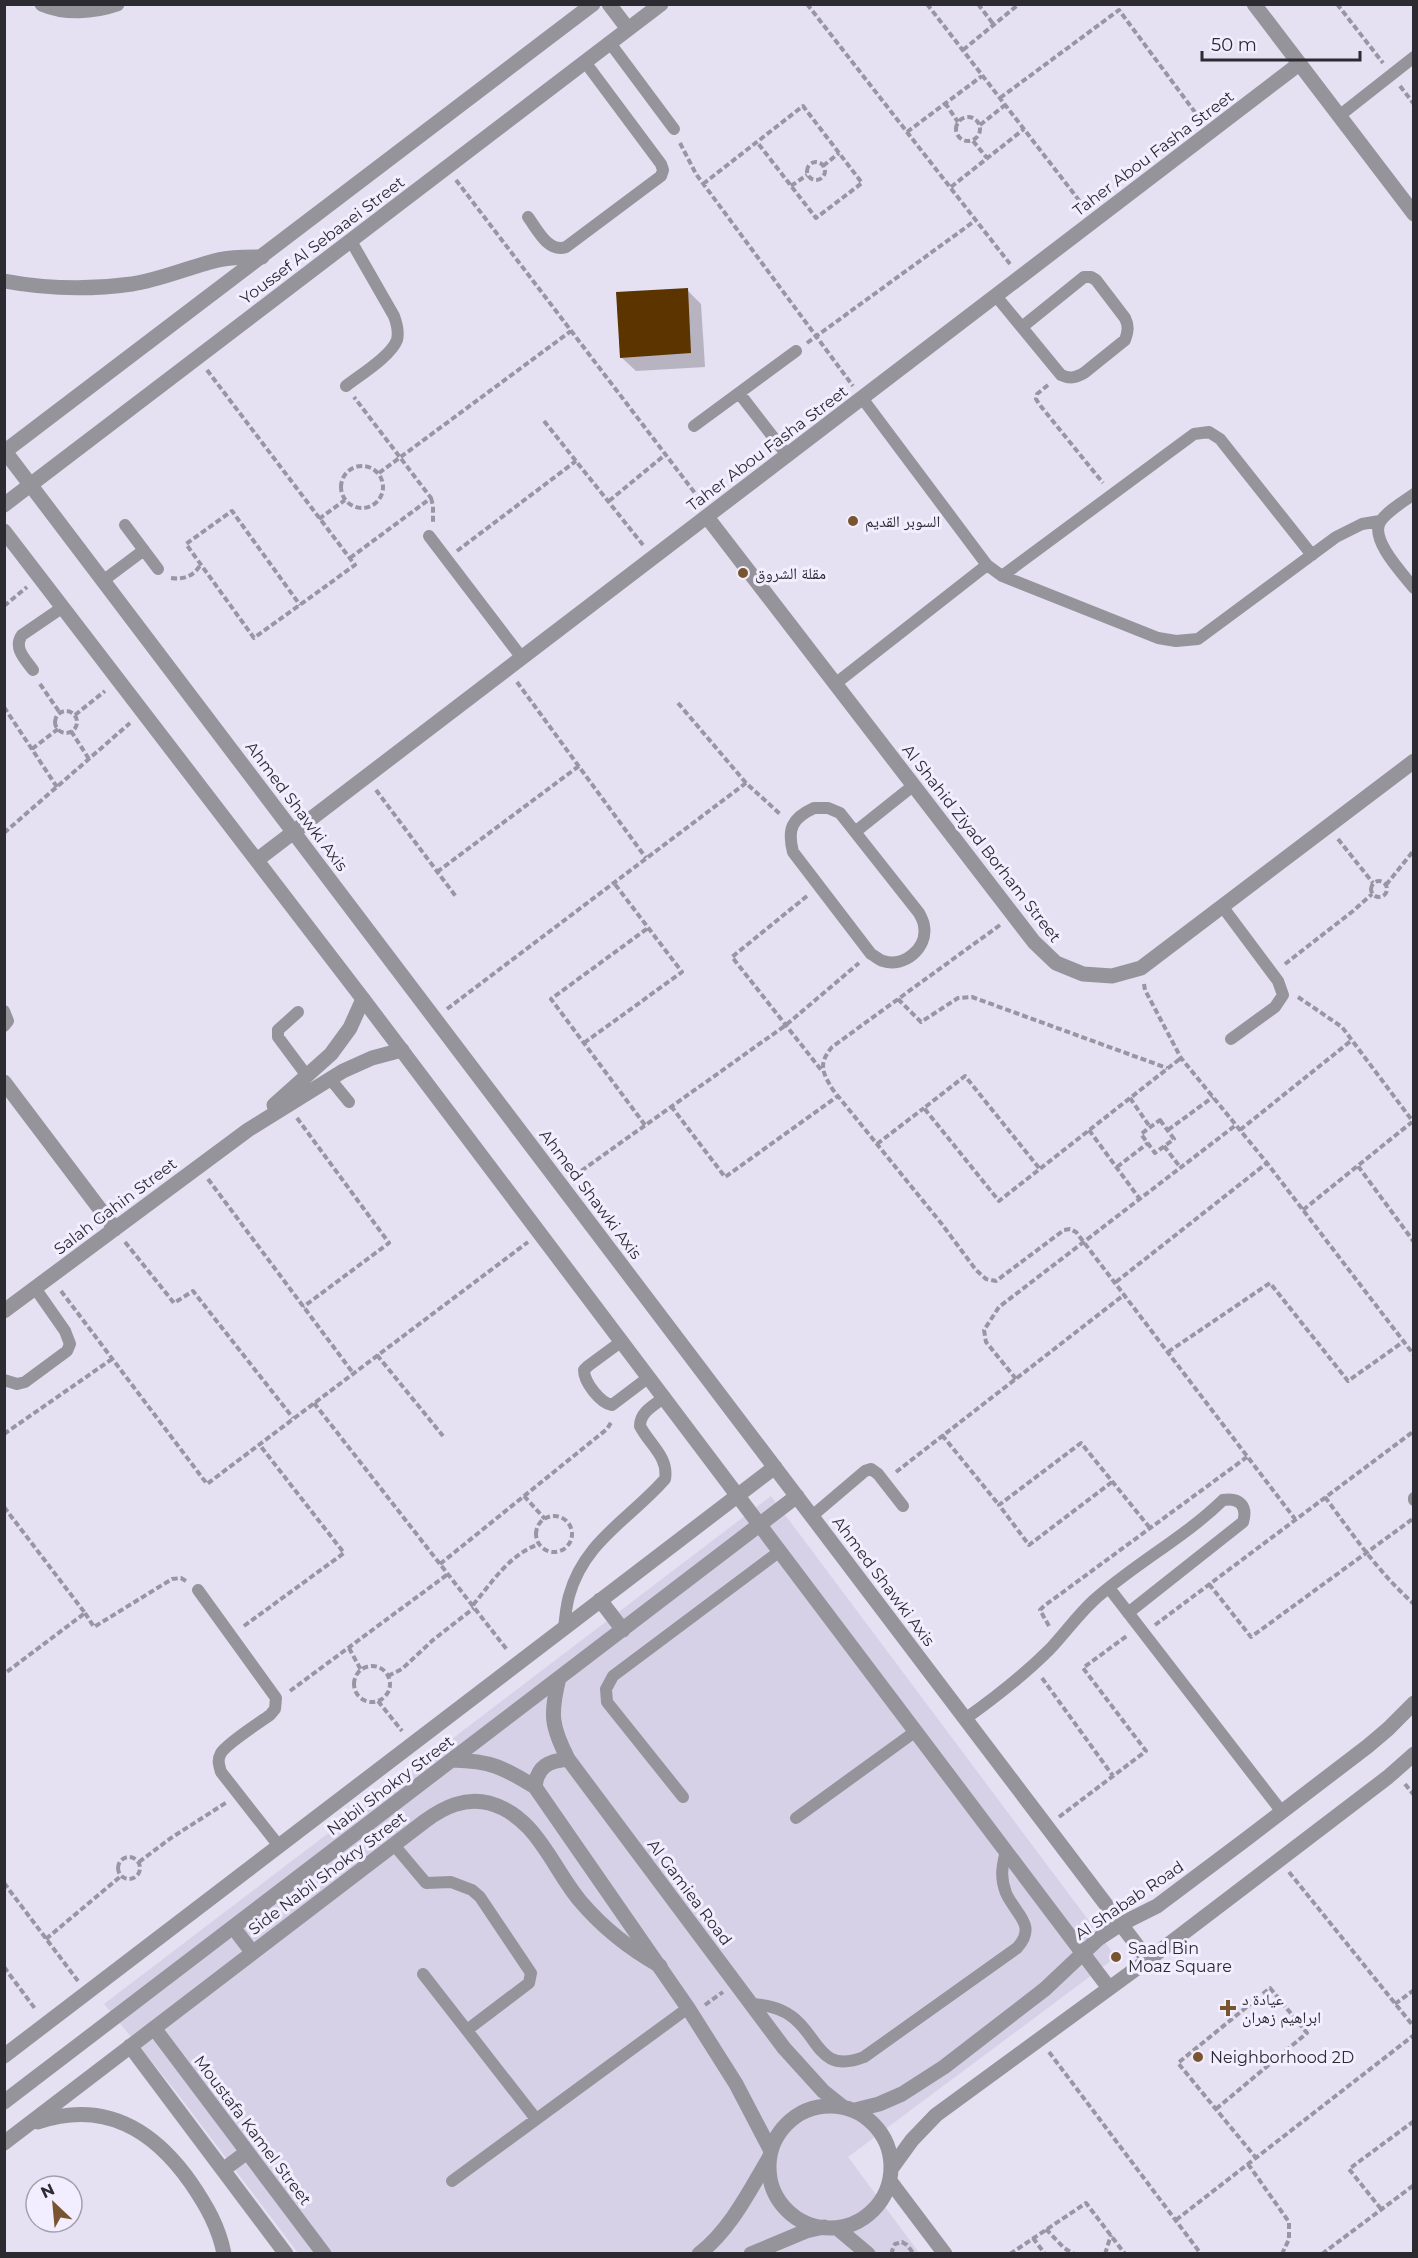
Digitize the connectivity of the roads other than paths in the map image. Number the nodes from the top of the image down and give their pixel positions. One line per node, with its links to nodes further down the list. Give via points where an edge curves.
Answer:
1 (42, 4): 2 (street, via 74,11)
2 (117, 4)
3 (593, 4): 17 (street, Youssef Al Sebaaei Street)
4 (609, 4): 7 (street)
5 (661, 4): 7 (street, Youssef Al Sebaaei Street)
6 (1254, 4): 11 (street)
7 (628, 29): 8 (street, Youssef Al Sebaaei Street)
8 (610, 43): 10 (street, Youssef Al Sebaaei Street); 13 (lane)
9 (1413, 57): 12 (lane)
10 (585, 62): 15 (lane, via 661,164 661,176 560,249 547,243); 16 (street, Youssef Al Sebaaei Street)
11 (1299, 64): 12 (street); 19 (street, Taher Abou Fasha Street)
12 (1339, 116): 14 (street)
13 (674, 129)
14 (1413, 214)
15 (528, 217)
16 (351, 241): 22 (lane, via 398,327 391,350); 28 (street, Youssef Al Sebaaei Street)
17 (262, 257): 18 (street, via 208,262 133,284 83,289 33,287); 26 (street, Youssef Al Sebaaei Street)
18 (4, 281)
19 (996, 296): 20 (lane); 24 (street, Taher Abou Fasha Street)
20 (1022, 327): 20 (lane, via 1061,375 1068,378 1077,377 1125,340 1128,333 1125,318 1096,280 1084,278)
21 (796, 351): 23 (lane)
22 (346, 386)
23 (739, 393): 25 (lane); 27 (lane)
24 (862, 398): 27 (street, Taher Abou Fasha Street); 38 (lane)
25 (694, 426)
26 (5, 451): 28 (street, Ahmed Shawki Axis)
27 (787, 455): 31 (street, Taher Abou Fasha Street)
28 (32, 484): 30 (street, Youssef Al Sebaaei Street); 41 (street, Ahmed Shawki Axis)
29 (1413, 495): 32 (lane)
30 (4, 505)
31 (709, 515): 44 (street, Taher Abou Fasha Street); 46 (street, Al Shahid Ziyad Borham Street)
32 (1380, 521): 37 (lane, via 1352,528); 42 (lane, via 1381,544)
33 (125, 525): 36 (lane)
34 (4, 531): 43 (street)
35 (429, 536): 44 (lane)
36 (144, 550): 39 (lane); 41 (lane)
37 (1312, 555): 40 (lane, via 1198,639 1176,641 1158,638); 40 (lane, via 1220,439 1209,432 1194,434)
38 (987, 565): 40 (lane); 46 (lane)
39 (158, 569)
40 (1002, 576)
41 (104, 580): 49 (street, Ahmed Shawki Axis)
42 (1413, 588)
43 (63, 607): 45 (lane, via 18,641 18,648); 51 (street)
44 (522, 658): 49 (street, Taher Abou Fasha Street)
45 (33, 670)
46 (835, 684): 48 (street, Al Shahid Ziyad Borham Street)
47 (1413, 761): 52 (street, Al Shahid Ziyad Borham Street)
48 (914, 785): 50 (lane); 52 (street, Al Shahid Ziyad Borham Street, via 1034,942 1056,963 1083,974 1112,976 1141,968)
49 (294, 832): 51 (street, Taher Abou Fasha Street); 71 (street, Ahmed Shawki Axis)
50 (855, 832): 50 (lane, via 919,913 925,927 923,942 914,955 900,962 884,961 871,954 793,852 789,839 792,825 801,814 814,808 840,813)
51 (257, 860): 53 (street)
52 (1222, 906): 57 (lane, via 1282,987 1275,1007)
53 (363, 999): 58 (street); 59 (street, Salah Gahin Street, via 338,1045)
54 (4, 1011): 56 (lane, via 8,1021)
55 (298, 1012): 59 (lane, via 278,1030 278,1037)
56 (4, 1026)
57 (1232, 1039)
58 (402, 1050): 60 (street, Salah Gahin Street, via 372,1058); 67 (street)
59 (307, 1076): 63 (street, Salah Gahin Street)
60 (331, 1080): 62 (lane); 63 (street, Salah Gahin Street)
61 (4, 1082): 64 (street)
62 (348, 1102)
63 (248, 1130): 64 (street, Salah Gahin Street)
64 (115, 1229): 65 (street, Salah Gahin Street)
65 (35, 1288): 66 (street, Salah Gahin Street); 69 (lane, via 70,1344 67,1351 25,1382)
66 (4, 1311)
67 (622, 1341): 68 (street); 68 (lane, via 584,1371 602,1401 612,1405)
68 (649, 1377): 70 (street)
69 (4, 1380)
70 (664, 1397): 72 (street); 82 (lane, via 643,1413 640,1426 664,1460 665,1479 598,1541 580,1567 568,1597)
71 (775, 1467): 72 (street, Nabil Shokry Street); 73 (street, Ahmed Shawki Axis)
72 (738, 1495): 76 (street); 80 (street, Nabil Shokry Street)
73 (797, 1497): 75 (street, Ahmed Shawki Axis); 76 (street, Nabil Shokry Street)
74 (903, 1506): 75 (lane, via 871,1469)
75 (812, 1515): 86 (street, Ahmed Shawki Axis)
76 (760, 1525): 77 (street); 83 (street, Nabil Shokry Street)
77 (780, 1551): 87 (street); 92 (lane, via 613,1676 606,1689 607,1702)
78 (1109, 1588): 81 (lane); 81 (lane, via 1223,1500 1231,1498 1244,1506 1244,1522); 86 (lane, via 1033,1665)
79 (198, 1590): 96 (lane, via 276,1698 276,1709 220,1754 218,1763)
80 (600, 1600): 82 (street, Nabil Shokry Street); 83 (street)
81 (1128, 1613): 93 (lane)
82 (564, 1629): 96 (street, Nabil Shokry Street)
83 (623, 1629): 84 (street, Nabil Shokry Street)
84 (559, 1678): 89 (street, Al Gamiea Road, via 552,1706 555,1734); 90 (street, Nabil Shokry Street)
85 (1413, 1703): 93 (street, Al Shabab Road, via 1368,1746)
86 (965, 1719): 98 (street, Ahmed Shawki Axis)
87 (916, 1731): 94 (lane); 97 (street)
88 (1413, 1754): 102 (street)
89 (568, 1759): 91 (street, via 547,1763 540,1770); 106 (street, Al Gamiea Road)
90 (453, 1760): 91 (street, via 481,1761 509,1771); 99 (street, Nabil Shokry Street)
91 (535, 1787): 103 (street)
92 (683, 1797)
93 (1282, 1812): 98 (street, Al Shabab Road, via 1157,1906)
94 (796, 1818)
95 (394, 1845): 100 (street, Side Nabil Shokry Street); 103 (street, Side Nabil Shokry Street, via 442,1809 462,1802 503,1807 534,1834 593,1916 625,1944); 109 (lane, via 426,1883 451,1882 480,1897 531,1973 529,1983)
96 (279, 1846): 111 (street, Nabil Shokry Street)
97 (1006, 1851): 101 (street); 106 (lane, via 1001,1868 1003,1882 1023,1918 1024,1940 864,2057 852,2062 827,2057 793,2017 766,2005)
98 (1120, 1924): 101 (street, Al Shabab Road); 102 (street, Ahmed Shawki Axis)
99 (233, 1927): 100 (street); 112 (street, Nabil Shokry Street)
100 (252, 1953): 108 (street, Side Nabil Shokry Street)
101 (1082, 1953): 105 (street); 113 (street, Al Shabab Road, via 1046,1989 924,2082 879,2104)
102 (1148, 1959): 105 (street)
103 (661, 1966): 107 (street)
104 (423, 1974): 109 (lane)
105 (1109, 1988): 120 (street, via 936,2115 912,2140)
106 (751, 2004): 113 (street, Al Gamiea Road, via 802,2070)
107 (690, 2012): 114 (lane); 118 (street, via 736,2084)
108 (154, 2028): 110 (street, Side Nabil Shokry Street); 117 (street, Moustafa Kamel Street)
109 (467, 2030): 114 (lane)
110 (130, 2046): 115 (street, Side Nabil Shokry Street); 119 (street)
111 (4, 2056)
112 (4, 2102)
113 (849, 2109): 118 (street, via 827,2105 797,2115 780,2131); 120 (street, via 870,2120 882,2134 890,2151)
114 (536, 2119): 121 (lane)
115 (26, 2126): 116 (street, Side Nabil Shokry Street); 124 (street, via 55,2116 84,2114 113,2119 140,2131 164,2149 200,2196)
116 (4, 2143)
117 (248, 2152): 119 (street); 125 (street, Moustafa Kamel Street)
118 (770, 2155): 122 (street, via 769,2174 779,2202 801,2221); 126 (street, via 733,2216)
119 (223, 2170): 123 (street)
120 (891, 2175): 122 (street, via 885,2194 866,2217); 129 (street)
121 (452, 2181)
122 (830, 2228): 127 (street, via 806,2231); 128 (street)
123 (284, 2252)
124 (224, 2253)
125 (324, 2253)
126 (699, 2253)
127 (751, 2253)
128 (868, 2253)
129 (945, 2253)

